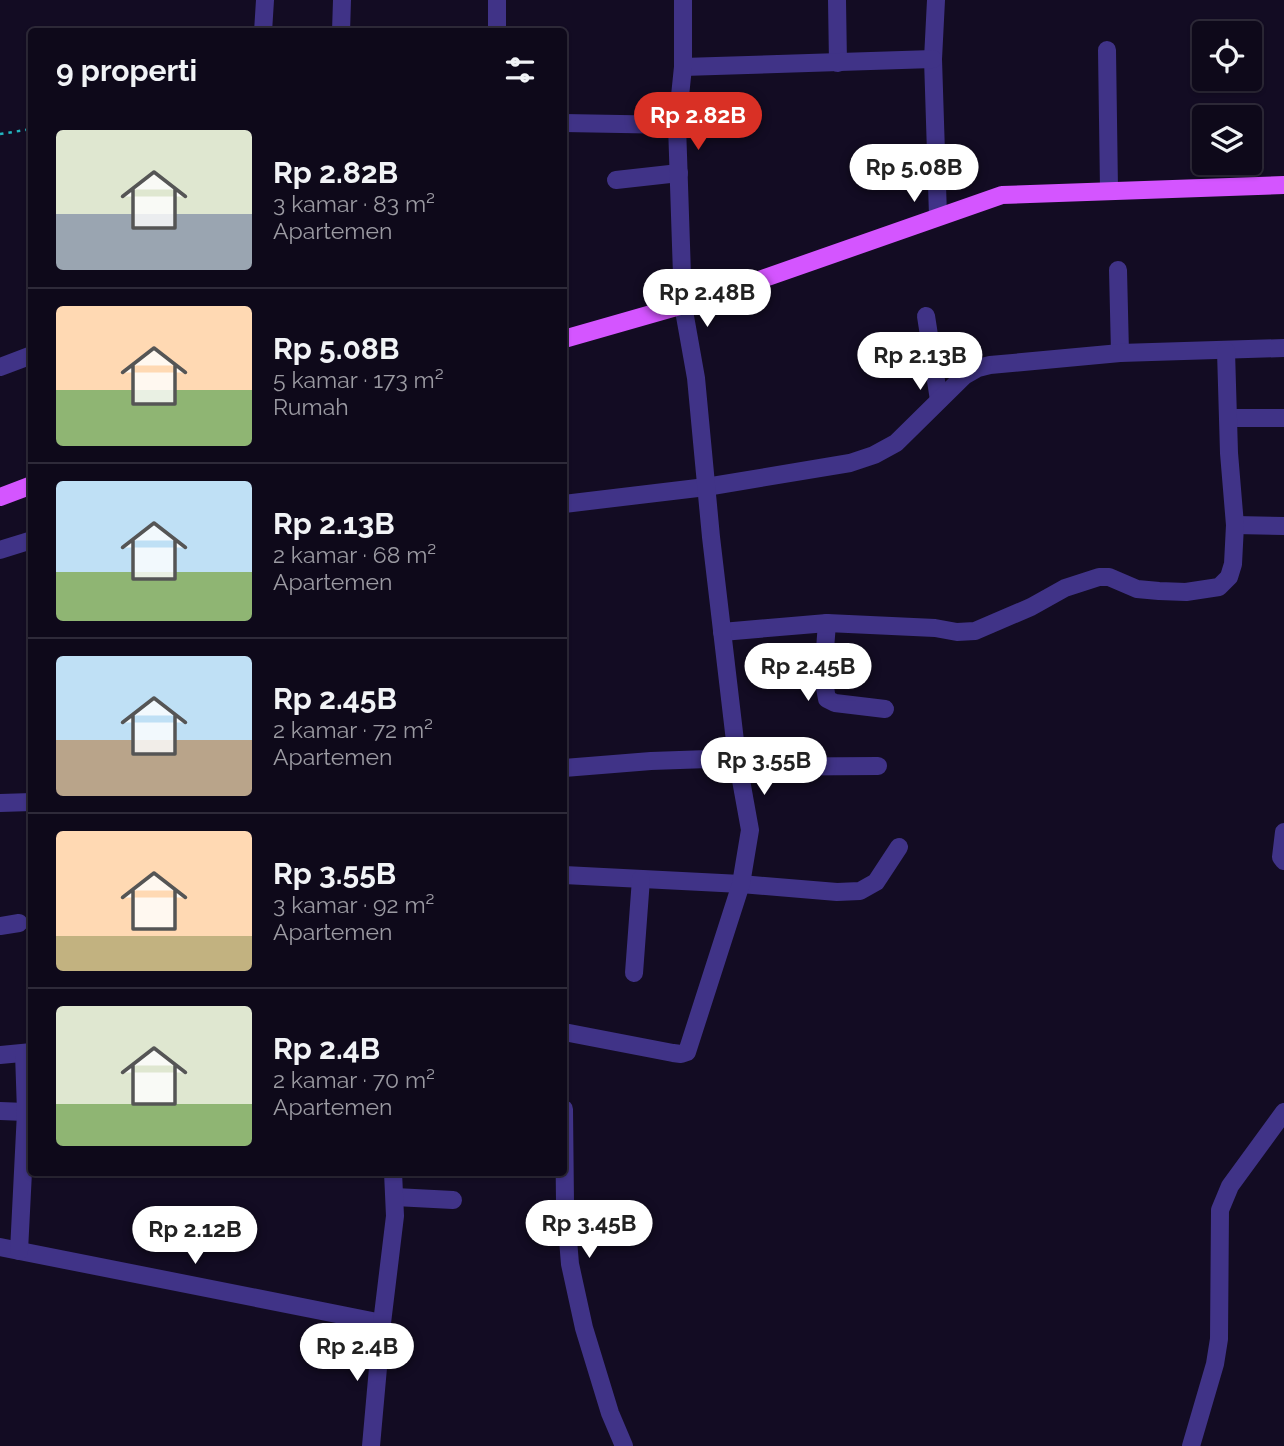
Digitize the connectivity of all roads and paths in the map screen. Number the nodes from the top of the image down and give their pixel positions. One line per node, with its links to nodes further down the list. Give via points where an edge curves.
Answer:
1 (265, 0): 7 (street)
2 (342, 0): 8 (street)
3 (497, 0): 9 (street)
4 (683, 0): 13 (street)
5 (837, 0): 12 (street)
6 (936, 0): 11 (street)
7 (263, 28)
8 (341, 28)
9 (497, 28)
10 (1107, 50): 21 (street)
11 (933, 59): 12 (street); 22 (street)
12 (838, 63): 13 (street)
13 (683, 67): 15 (street)
14 (567, 123): 15 (street)
15 (677, 125): 18 (street)
16 (28, 130): 17 (path)
17 (0, 134)
18 (679, 173): 19 (street); 24 (street)
19 (616, 180)
20 (1284, 185): 21 (main road)
21 (1109, 190): 22 (main road, via 1002,195)
22 (939, 216): 24 (main road)
23 (1118, 270): 29 (street)
24 (683, 305): 26 (main road); 36 (street, via 695,369)
25 (926, 316): 32 (street)
26 (567, 337)
27 (1284, 348): 28 (street)
28 (1226, 351): 29 (street); 33 (street)
29 (1120, 353): 32 (street, via 978,368)
30 (28, 356): 31 (street)
31 (0, 367)
32 (939, 400): 36 (street, via 895,443 874,455)
33 (1229, 418): 34 (street); 39 (street)
34 (1284, 418)
35 (28, 486): 37 (main road)
36 (706, 487): 38 (street); 44 (street)
37 (0, 497)
38 (567, 504)
39 (1235, 525): 40 (street); 43 (street, via 1233,564 1228,577 1212,590 1137,589 1099,577 975,631)
40 (1284, 526)
41 (28, 541): 42 (street)
42 (0, 550)
43 (827, 623): 44 (street); 45 (street, via 823,676 827,699)
44 (722, 632): 46 (street)
45 (885, 709)
46 (738, 762): 47 (street); 48 (street, via 651,761); 56 (street, via 750,830)
47 (878, 766)
48 (567, 768)
49 (28, 802): 50 (street)
50 (0, 803)
51 (1284, 832): 53 (street)
52 (899, 847): 56 (street, via 876,882 860,891)
53 (1284, 862)
54 (567, 875): 55 (street)
55 (641, 879): 56 (street); 59 (street)
56 (741, 884): 60 (street, via 687,1052)
57 (19, 923): 58 (street)
58 (0, 926)
59 (634, 973)
60 (567, 1033)
61 (28, 1052): 62 (street); 64 (street)
62 (0, 1055)
63 (0, 1111): 64 (street)
64 (26, 1112): 71 (street)
65 (1284, 1112): 75 (street, via 1230,1186 1220,1210 1219,1339)
66 (393, 1176): 68 (street)
67 (565, 1176): 73 (street, via 570,1264 584,1328)
68 (395, 1197): 69 (street); 72 (street)
69 (453, 1200)
70 (0, 1247): 71 (street)
71 (19, 1251): 72 (street)
72 (382, 1323): 74 (street)
73 (621, 1439)
74 (371, 1446)
75 (1191, 1446)

